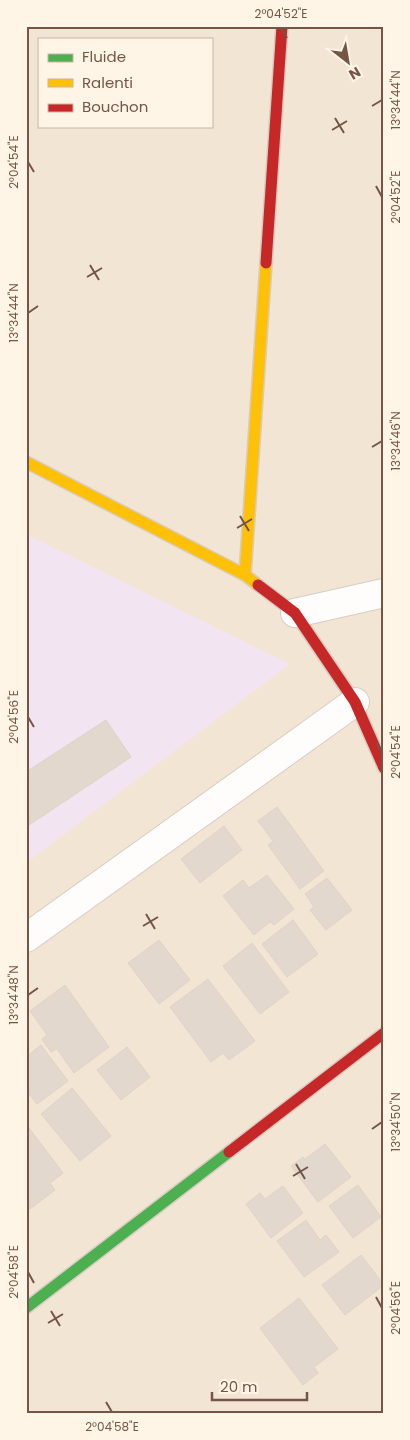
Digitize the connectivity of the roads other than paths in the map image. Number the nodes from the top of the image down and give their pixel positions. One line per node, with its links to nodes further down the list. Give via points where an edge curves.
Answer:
1 (282, 26): 3 (street)
2 (26, 462): 3 (street)
3 (245, 575): 5 (street)
4 (384, 593): 5 (street)
5 (295, 613): 6 (street)
6 (355, 702): 7 (street); 8 (street)
7 (384, 768)
8 (26, 938)
9 (384, 1033): 10 (street)
10 (26, 1308)

